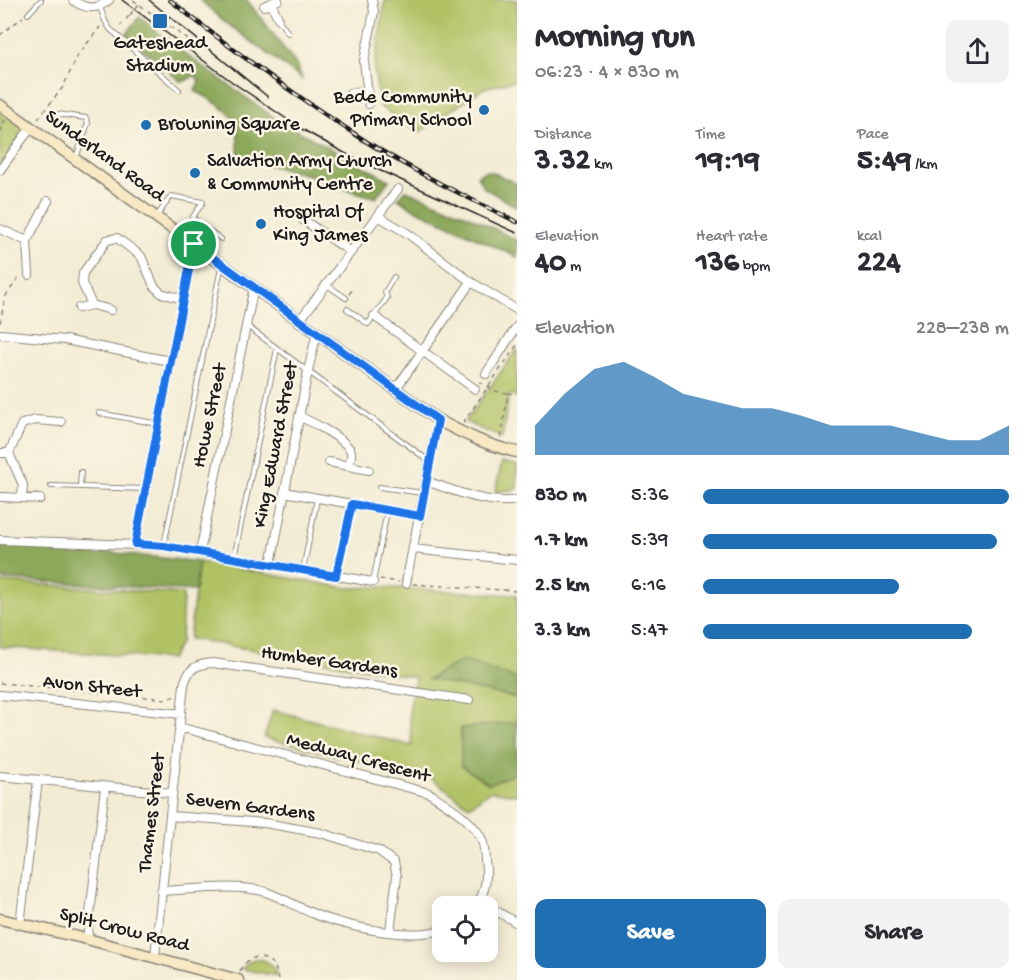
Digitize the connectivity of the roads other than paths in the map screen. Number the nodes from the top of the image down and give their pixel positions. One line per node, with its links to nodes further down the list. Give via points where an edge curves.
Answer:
1 (41, 0): 7 (lane)
2 (73, 0): 6 (street, via 89,8)
3 (110, 0): 6 (street)
4 (372, 0): 11 (street, via 374,12 364,61)
5 (271, 3): 8 (street)
6 (100, 7): 10 (lane, via 114,33)
7 (28, 14)
8 (278, 18): 9 (lane)
9 (288, 33)
10 (179, 90)
11 (367, 92): 12 (street); 13 (street)
12 (350, 93)
13 (369, 104)
14 (0, 105): 16 (main road, Sunderland Road)
15 (57, 114): 17 (lane, via 86,118 88,123)
16 (31, 127): 17 (main road, Sunderland Road); 18 (street)
17 (76, 159): 21 (main road, Sunderland Road)
18 (0, 171)
19 (398, 189): 22 (street)
20 (48, 201): 26 (street)
21 (157, 216): 25 (lane, via 171,196 203,202 192,218); 27 (main road, Sunderland Road)
22 (378, 216): 28 (street); 32 (street)
23 (303, 220): 28 (street)
24 (0, 229): 26 (street)
25 (221, 239)
26 (27, 241): 30 (street)
27 (194, 244): 29 (main road, Sunderland Road); 36 (street)
28 (351, 252): 33 (street)
29 (221, 264): 34 (main road, Sunderland Road); 83 (lane)
30 (29, 275)
31 (394, 277): 42 (lane)
32 (471, 282): 41 (street); 49 (street)
33 (326, 285): 35 (lane); 43 (street)
34 (254, 287): 43 (main road, Sunderland Road); 44 (street, Howe Street)
35 (346, 298)
36 (183, 299): 37 (street, via 161,293 141,256 117,238 107,240 83,273 82,283); 50 (street)
37 (92, 305): 38 (street); 40 (street)
38 (79, 308)
39 (347, 309): 42 (lane, via 368,324)
40 (111, 310)
41 (517, 310)
42 (374, 316): 49 (street)
43 (300, 320): 46 (main road, Sunderland Road)
44 (246, 326): 48 (lane); 85 (street, Howe Street)
45 (517, 326): 52 (street)
46 (318, 332): 51 (street, King Edward Street); 54 (main road, Sunderland Road)
47 (0, 334): 50 (street, via 65,340)
48 (277, 349): 51 (lane); 86 (lane)
49 (423, 351): 53 (street); 54 (street)
50 (170, 362): 59 (street)
51 (308, 371): 56 (street, King Edward Street); 63 (lane)
52 (486, 374)
53 (475, 389)
54 (395, 390): 57 (main road, Sunderland Road)
55 (99, 413): 59 (lane)
56 (299, 416): 64 (street, via 348,446); 72 (street, King Edward Street)
57 (438, 420): 60 (main road, Sunderland Road, via 489,445); 63 (street)
58 (61, 422): 61 (street, via 34,420 21,424)
59 (159, 423): 71 (street)
60 (517, 452)
61 (4, 453): 75 (street, via 23,485)
62 (328, 462): 64 (street)
63 (430, 462): 67 (street)
64 (349, 466): 65 (street)
65 (369, 470)
66 (81, 472): 69 (lane)
67 (426, 482): 73 (street); 78 (street, via 477,498)
68 (51, 486): 69 (lane)
69 (80, 487): 71 (lane)
70 (379, 487): 73 (lane)
71 (146, 489): 82 (street)
72 (284, 492): 76 (street); 88 (street, King Edward Street)
73 (424, 494): 80 (street)
74 (2, 497): 75 (street)
75 (22, 497): 77 (street)
76 (317, 498): 79 (street); 89 (lane)
77 (40, 499)
78 (517, 500)
79 (387, 510): 80 (street); 90 (lane)
80 (420, 516): 84 (street)
81 (0, 540): 82 (street)
82 (135, 544): 83 (street)
83 (164, 546): 85 (street)
84 (413, 549): 87 (street); 91 (street)
85 (200, 552): 86 (street)
86 (234, 558): 88 (street)
87 (517, 560)
88 (271, 564): 89 (street)
89 (303, 570): 90 (street)
90 (373, 580)
91 (406, 583)
92 (187, 673): 94 (street, Humber Gardens, via 199,663 213,663); 95 (street, Thames Street)
93 (0, 695): 95 (street, Avon Street)
94 (469, 700)
95 (181, 714): 96 (street, Thames Street)
96 (179, 728): 100 (street, Thames Street); 103 (street, Medway Crescent, via 429,793 469,822 483,841 486,865)
97 (0, 776): 98 (street)
98 (38, 780): 99 (street); 107 (street)
99 (105, 787): 100 (street); 110 (street)
100 (172, 793): 101 (street, Thames Street)
101 (170, 816): 102 (street, Thames Street); 108 (street, Severn Gardens, via 276,825 321,833 380,851 394,862 397,876)
102 (160, 891): 108 (street, via 238,888 265,892 324,918); 111 (street, Thames Street)
103 (482, 896)
104 (498, 914): 106 (street)
105 (0, 920): 107 (main road, Split Crow Road)
106 (517, 923)
107 (20, 924): 110 (main road, Split Crow Road)
108 (390, 931): 109 (street)
109 (432, 932)
110 (87, 939): 111 (main road, Split Crow Road)
111 (155, 957): 112 (main road, Split Crow Road)
112 (238, 980)

